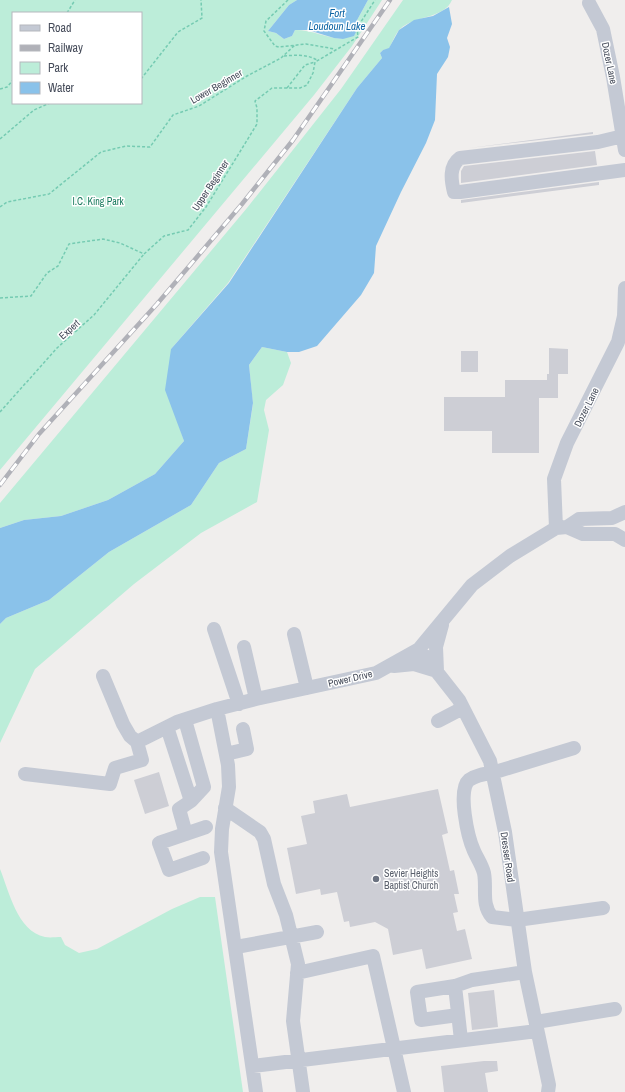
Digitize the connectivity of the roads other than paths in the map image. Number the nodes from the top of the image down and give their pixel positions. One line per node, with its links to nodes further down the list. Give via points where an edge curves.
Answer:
1 (589, 3): 2 (street, Dozer Lane, via 603,29)
2 (624, 143): 3 (street, via 598,142 460,158 453,167 451,177 454,192 460,192)
3 (625, 170)
4 (625, 288): 6 (street, Dozer Lane, via 624,316 618,342 567,443 554,479)
5 (625, 512): 6 (street, Power Drive, via 612,518 579,519)
6 (562, 528): 7 (street, via 583,534 615,534); 8 (street, Power Drive, via 510,556 472,585)
7 (625, 540)
8 (444, 621): 12 (street, Power Drive); 14 (street, via 436,647)
9 (214, 629): 18 (street)
10 (294, 634): 16 (street)
11 (244, 647): 17 (street)
12 (419, 649): 13 (street, Power Drive); 14 (street, Dresser Road)
13 (384, 668): 14 (street, via 407,664); 16 (street, Power Drive, via 376,673)
14 (436, 671): 19 (street, Dresser Road, via 460,700)
15 (103, 676): 25 (street, via 123,724)
16 (307, 688): 17 (street, Power Drive)
17 (256, 699): 18 (street, Power Drive)
18 (239, 704): 20 (street, Power Drive)
19 (463, 708): 22 (street); 28 (street, Dresser Road, via 490,761)
20 (217, 709): 21 (street, Power Drive); 27 (street)
21 (185, 720): 23 (street, Power Drive); 30 (street, via 204,787)
22 (438, 721)
23 (167, 728): 25 (street, Power Drive); 30 (street)
24 (243, 729): 27 (street, via 247,749)
25 (137, 742): 29 (street, via 142,760 115,768 110,784)
26 (574, 748): 28 (street)
27 (226, 754): 31 (street, via 229,786)
28 (492, 773): 36 (street, Dresser Road, via 505,832); 36 (street, via 468,780 464,789 464,803 473,850 484,873 485,906 492,916)
29 (26, 774)
30 (191, 801): 33 (street, via 179,808)
31 (225, 808): 38 (street, via 260,832 264,839 274,884); 39 (street, via 221,852)
32 (206, 827): 33 (street)
33 (186, 834): 34 (street, via 159,844 168,870)
34 (203, 858)
35 (603, 908): 36 (street)
36 (517, 920): 40 (street, Dresser Road)
37 (317, 932): 38 (street)
38 (292, 937): 39 (street); 41 (street, via 298,964)
39 (236, 947): 49 (street)
40 (525, 972): 42 (street, via 472,980); 45 (street, Dresser Road)
41 (297, 973): 47 (street, via 373,956); 48 (street, via 293,1020)
42 (455, 986): 44 (street); 44 (street, via 418,992 421,1020)
43 (615, 1009): 45 (street)
44 (458, 1015): 46 (street)
45 (536, 1026): 46 (street); 50 (street, Dresser Road)
46 (461, 1040): 47 (street)
47 (393, 1048): 48 (street); 53 (street)
48 (298, 1060): 49 (street); 52 (street)
49 (253, 1066): 51 (street)
50 (550, 1090)
51 (256, 1092)
52 (303, 1092)
53 (404, 1092)

